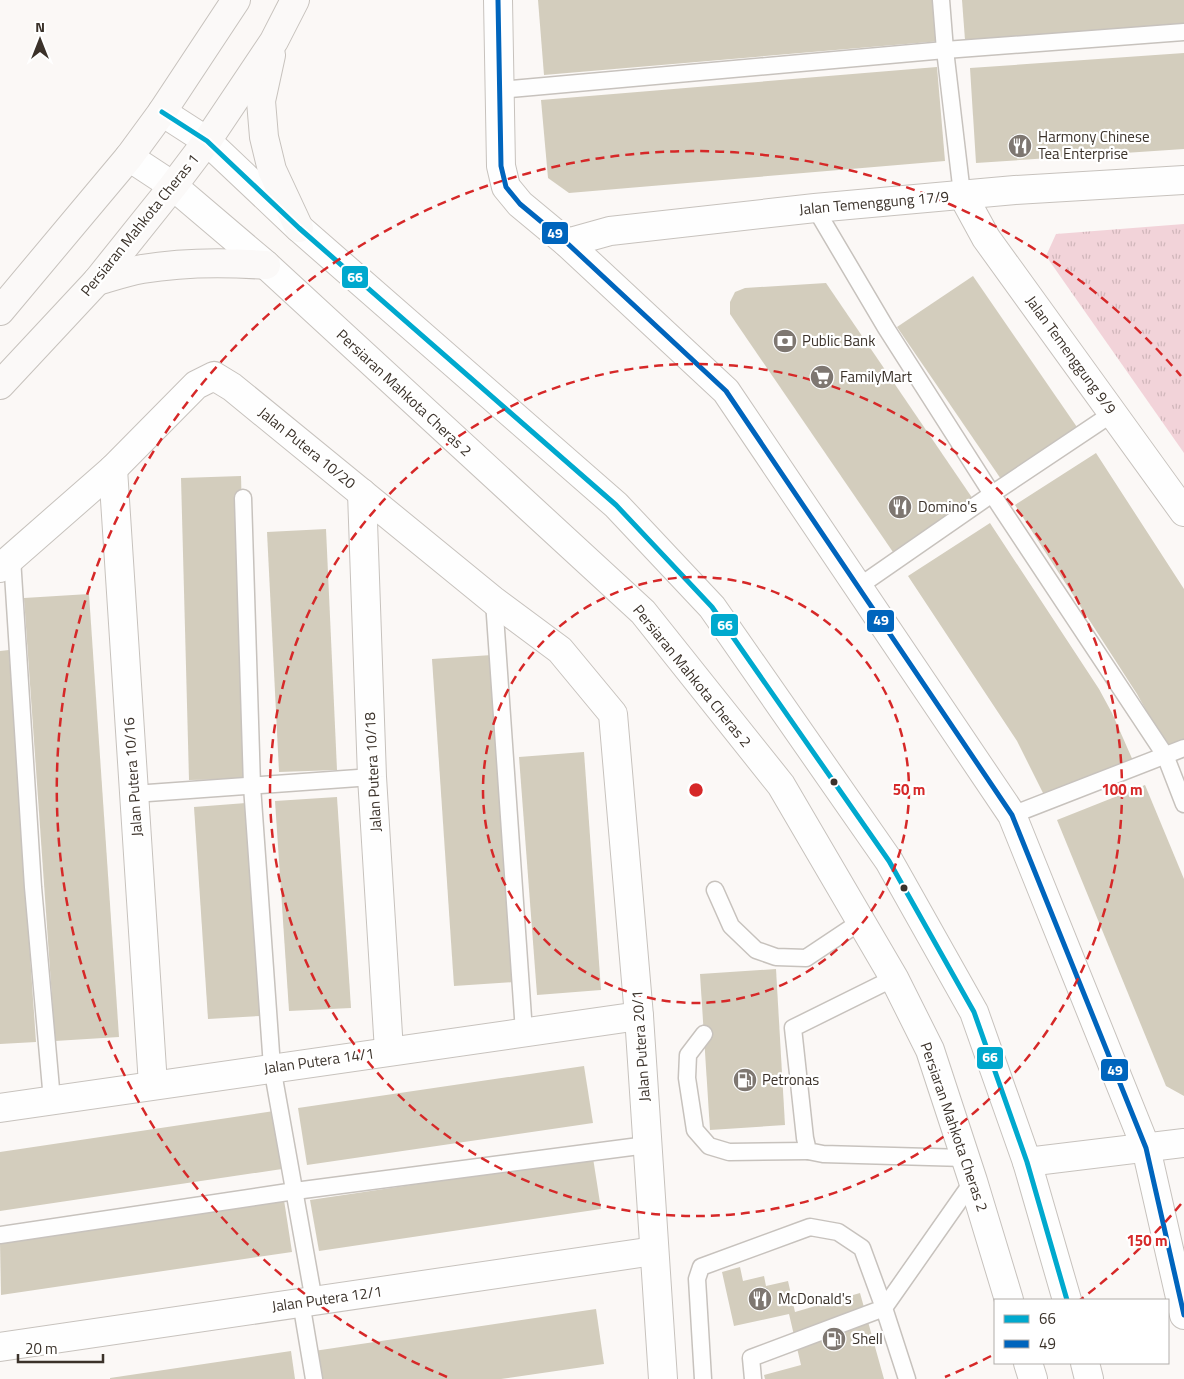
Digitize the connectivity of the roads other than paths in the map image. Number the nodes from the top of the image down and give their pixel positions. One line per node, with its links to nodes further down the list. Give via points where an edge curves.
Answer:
1 (236, 0): 9 (main road)
2 (295, 0): 6 (main road, Persiaran Mahkota Cheras 1)
3 (498, 0): 8 (street)
4 (941, 0): 7 (lane)
5 (1184, 32): 7 (lane)
6 (274, 42): 10 (main road, Persiaran Mahkota Cheras 1); 16 (main road, via 261,101 264,136 272,170)
7 (945, 50): 8 (lane); 14 (lane)
8 (500, 90): 17 (street, via 501,166 506,187 520,204)
9 (162, 112): 10 (street); 11 (main road)
10 (207, 141): 13 (main road, Persiaran Mahkota Cheras 1); 16 (street)
11 (129, 157): 13 (street, Persiaran Mahkota Cheras 2); 20 (main road)
12 (1184, 180): 14 (street, Jalan Temenggung 17/9)
13 (173, 186): 18 (street, Persiaran Mahkota Cheras 2); 19 (main road, Persiaran Mahkota Cheras 1)
14 (962, 194): 15 (street, Jalan Temenggung 17/9); 22 (street, Jalan Temenggung 9/9, via 986,238)
15 (815, 208): 17 (street, Jalan Temenggung 17/9, via 610,231); 25 (lane, via 886,328)
16 (299, 228): 54 (street, via 616,505 712,607 893,868 974,1012)
17 (567, 243): 29 (street, via 726,391)
18 (266, 266): 19 (main road, via 221,262 180,264 140,269); 40 (street, Persiaran Mahkota Cheras 2, via 643,612 781,785)
19 (97, 282): 21 (main road, Persiaran Mahkota Cheras 1)
20 (0, 311)
21 (0, 385)
22 (1113, 413): 25 (lane); 27 (street, Jalan Temenggung 9/9)
23 (113, 469): 24 (street, Jalan Putera 10/20, via 196,384 214,376 232,387); 28 (street, Jalan Putera 10/20); 36 (street, Jalan Putera 10/16)
24 (362, 493): 30 (street, Jalan Putera 10/20); 34 (street, Jalan Putera 10/18)
25 (992, 494): 29 (lane); 33 (lane)
26 (243, 498): 35 (lane)
27 (1184, 512)
28 (6, 563): 48 (lane)
29 (858, 587): 38 (street)
30 (494, 601): 31 (street, Jalan Putera 10/20, via 560,650); 43 (lane)
31 (613, 714): 42 (street, Jalan Putera 20/1)
32 (1184, 748): 33 (lane)
33 (1165, 755): 37 (lane); 38 (lane)
34 (372, 777): 35 (lane); 45 (street, Jalan Putera 10/18)
35 (252, 786): 36 (lane); 46 (lane)
36 (134, 794): 47 (street, Jalan Putera 10/16)
37 (1184, 804)
38 (1012, 815): 52 (street)
39 (715, 890): 40 (lane, via 731,926 756,950 776,957 806,958)
40 (860, 922): 41 (street, Persiaran Mahkota Cheras 2)
41 (894, 978): 53 (lane, via 786,1028); 55 (street, Persiaran Mahkota Cheras 2, via 930,1050)
42 (639, 1016): 43 (street, Jalan Putera 14/1); 51 (street, Jalan Putera 20/1)
43 (524, 1032): 45 (street, Jalan Putera 14/1)
44 (704, 1034): 53 (lane, via 688,1055 687,1078 695,1130 709,1146 729,1152)
45 (388, 1051): 46 (street, Jalan Putera 14/1)
46 (272, 1067): 47 (street, Jalan Putera 14/1); 56 (lane)
47 (153, 1085): 48 (street, Jalan Putera 14/1)
48 (52, 1100): 49 (street, Jalan Putera 14/1)
49 (0, 1108)
50 (1184, 1143): 52 (street)
51 (647, 1145): 56 (lane); 58 (street, Jalan Putera 20/1)
52 (1146, 1148): 54 (street); 63 (street)
53 (808, 1151): 55 (lane)
54 (1027, 1162): 60 (street)
55 (969, 1169): 59 (street, Persiaran Mahkota Cheras 2); 62 (lane)
56 (295, 1191): 57 (lane); 61 (lane)
57 (0, 1234)
58 (654, 1252): 61 (street, Jalan Putera 12/1); 68 (street, Jalan Putera 20/1)
59 (1009, 1299)
60 (1067, 1299)
61 (308, 1302): 64 (street, Jalan Putera 12/1); 67 (lane)
62 (884, 1308): 69 (lane, via 862,1248 838,1232 810,1227 701,1267 696,1279); 70 (lane, via 751,1358); 71 (lane)
63 (1183, 1309)
64 (0, 1348)
65 (1028, 1364): 72 (street)
66 (1085, 1364): 73 (street)
67 (314, 1379)
68 (663, 1379)
69 (703, 1379)
70 (753, 1379)
71 (907, 1379)
72 (1033, 1379)
73 (1089, 1379)

